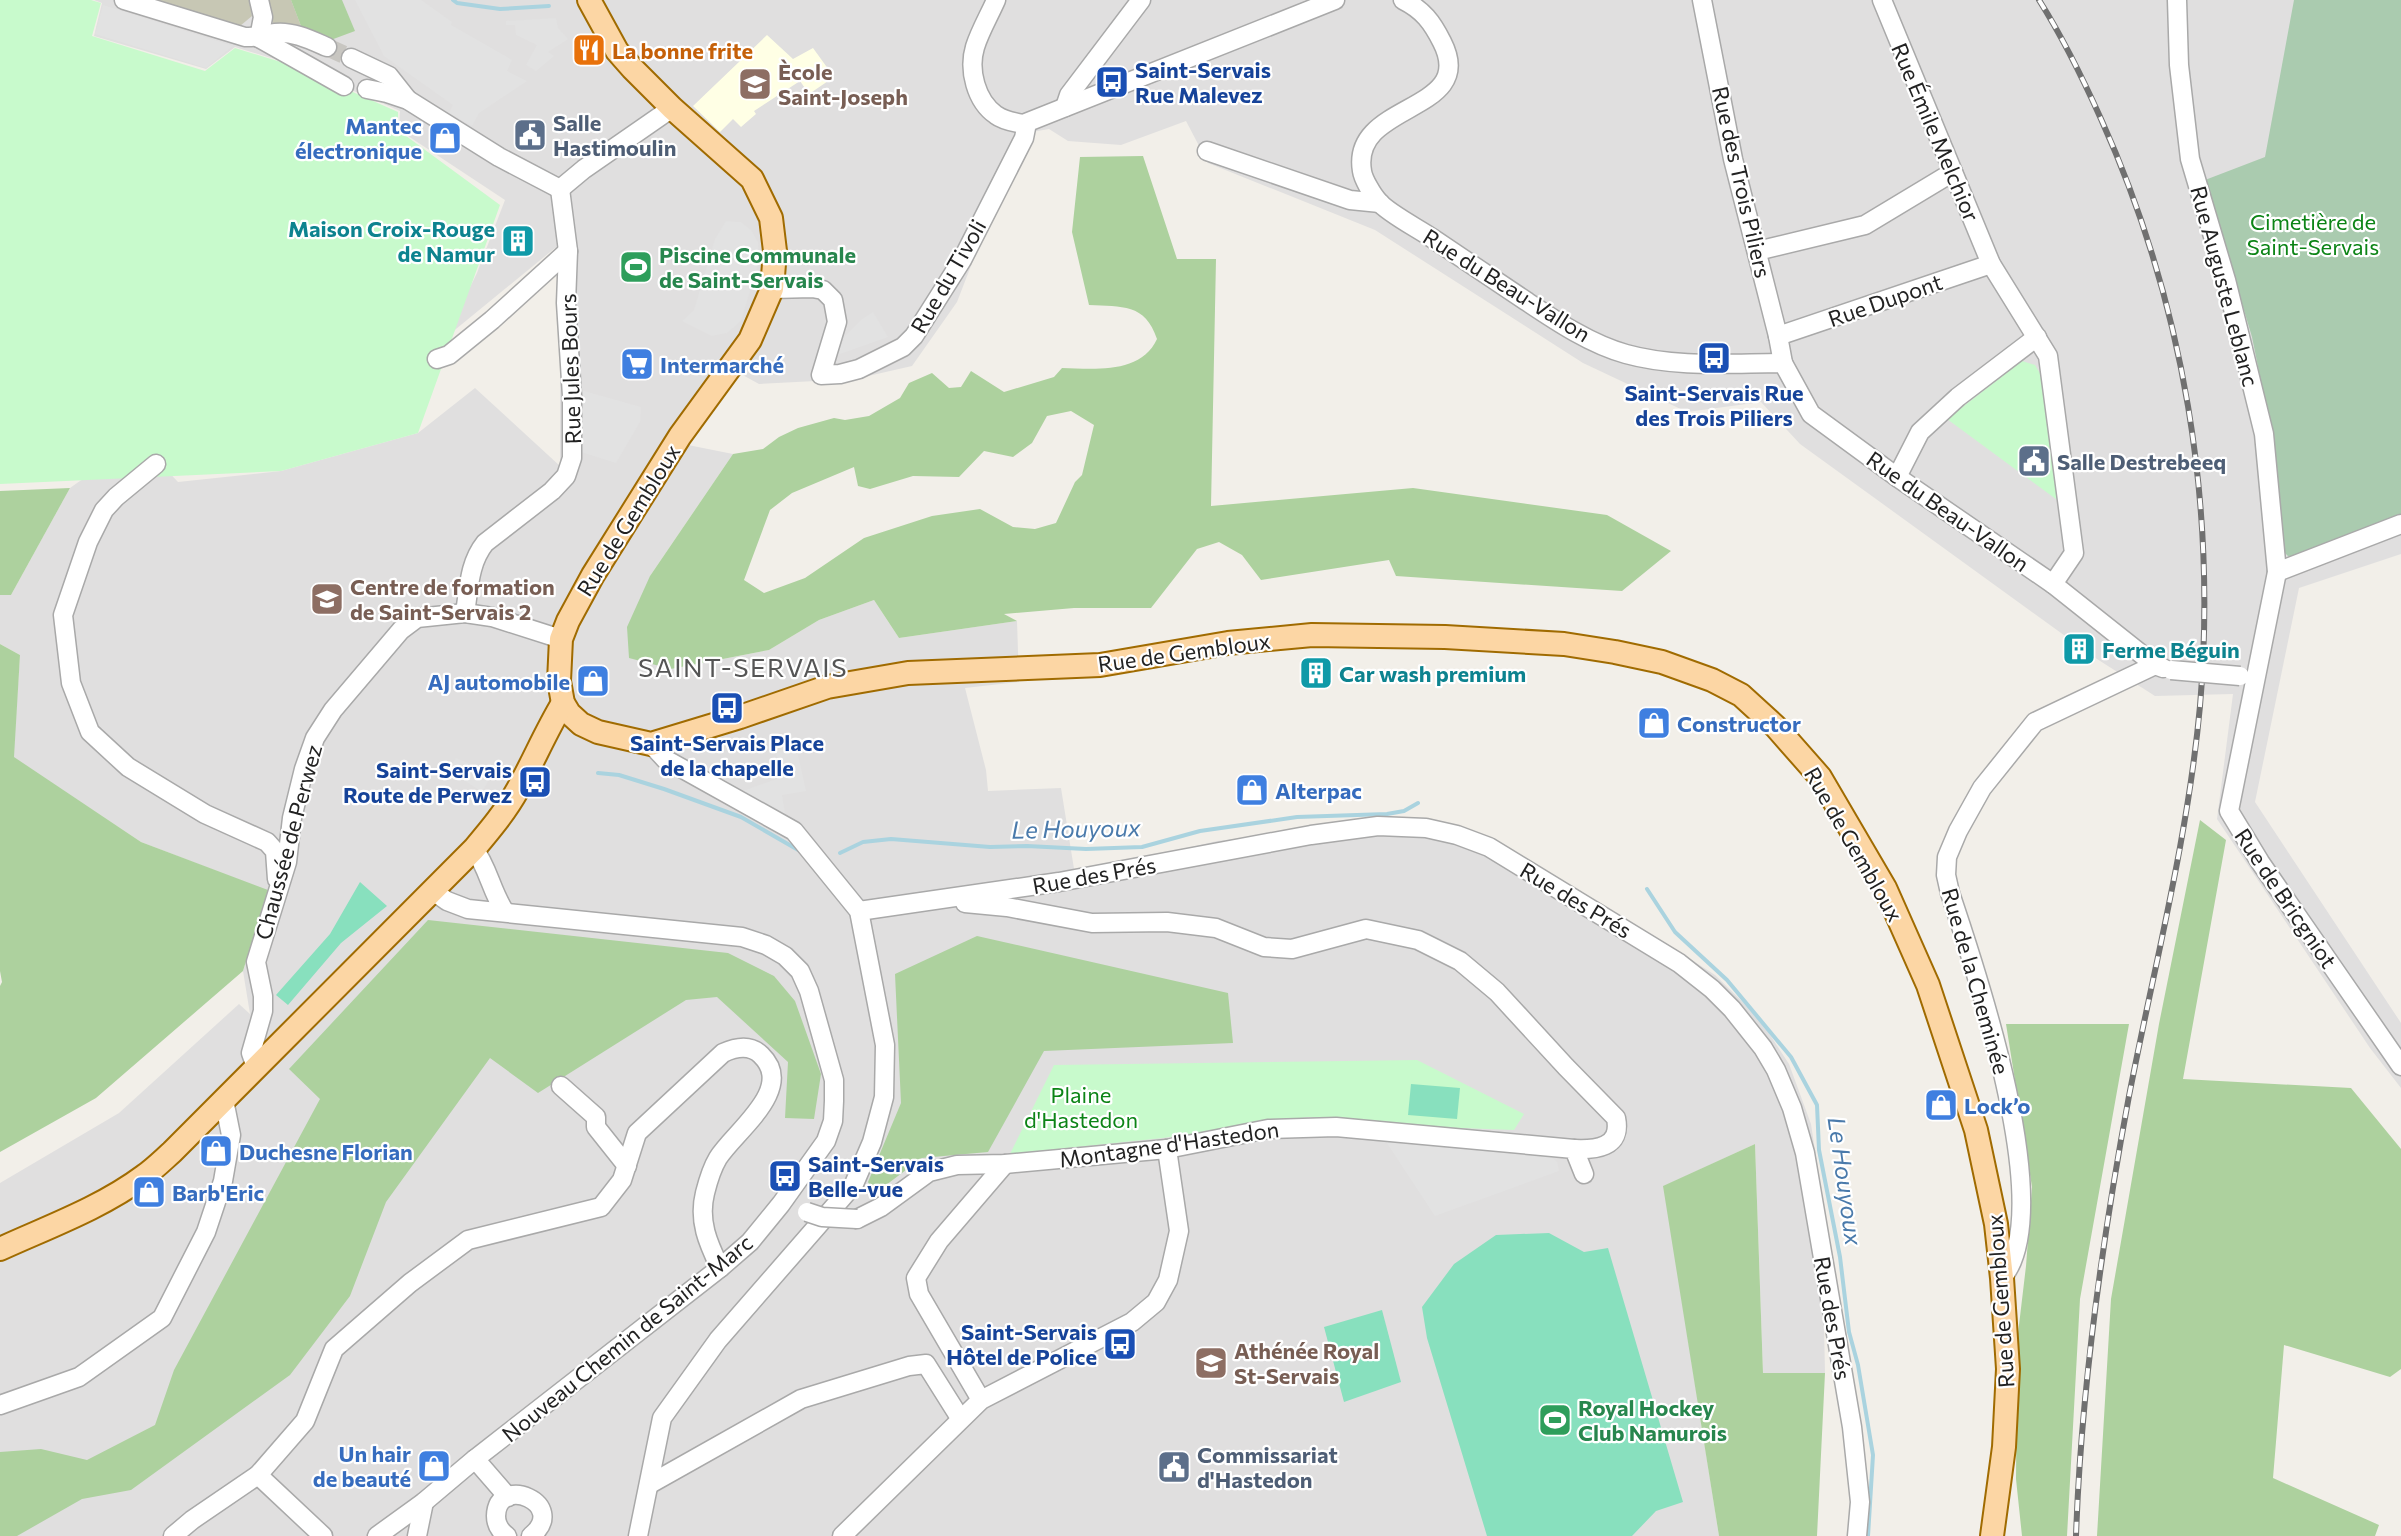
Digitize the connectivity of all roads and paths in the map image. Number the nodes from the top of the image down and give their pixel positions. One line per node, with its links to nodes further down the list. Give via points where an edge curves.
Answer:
1 (124, 0): 11 (street)
2 (259, 0): 11 (street, via 263,17)
3 (589, 0): 18 (main road, Rue de Gembloux, via 618,51)
4 (996, 0): 19 (street, via 974,49 972,74 981,98 995,114)
5 (1141, 0): 17 (street, via 1069,95)
6 (1335, 0): 17 (street)
7 (1403, 0): 23 (street, Rue du Beau-Vallon, via 1419,9 1438,33 1449,55 1450,68 1445,84 1376,128 1363,149 1362,171)
8 (1702, 0): 25 (street, Rue des Trois Piliers, via 1733,159)
9 (1882, 0): 21 (street, Rue Émile Melchior)
10 (2177, 0): 35 (street, Rue Auguste Leblanc, via 2179,65 2190,159 2226,280 2264,434)
11 (259, 38): 12 (street, via 275,33 296,34); 14 (street)
12 (327, 47)
13 (351, 58): 16 (street, via 389,76)
14 (344, 86)
15 (367, 89): 16 (street)
16 (408, 100): 22 (street, via 499,157)
17 (1065, 107): 19 (street)
18 (672, 108): 22 (street); 27 (main road, Rue de Gembloux, via 752,179 758,189 771,219 775,250)
19 (1027, 123): 27 (street, Rue du Tivoli, via 1024,138 962,260 903,347 859,369 820,375 837,322 833,300 824,290)
20 (1207, 151): 23 (street, via 1350,200)
21 (1953, 172): 25 (street, via 1865,225); 26 (street, Rue Émile Melchior)
22 (560, 189): 24 (street, Rue Jules Bours)
23 (1380, 203): 31 (street, Rue du Beau-Vallon, via 1555,320 1623,354 1663,363)
24 (568, 251): 30 (street, via 492,320 449,355); 37 (street, Rue Jules Bours, via 566,303 573,458 566,476 552,491 477,553)
25 (1757, 251): 28 (street, Rue des Trois Piliers)
26 (1991, 264): 28 (street, Rue Dupont); 29 (street, Rue Émile Melchior)
27 (772, 289): 38 (main road, Rue de Gembloux, via 750,340 674,446 593,575)
28 (1779, 336): 31 (street, Rue des Trois Piliers)
29 (2037, 337): 33 (street, via 1920,432); 36 (street, Rue Émile Melchior, via 2048,356 2074,553)
30 (437, 359)
31 (1783, 363): 33 (street, Rue du Beau-Vallon, via 1811,414)
32 (156, 464): 44 (street, via 116,497 88,542 63,615 71,683 90,732 128,767 205,814 267,842 275,851)
33 (1897, 477): 36 (street, Rue du Beau-Vallon)
34 (2401, 524): 35 (street)
35 (2277, 572): 40 (street, Rue de Bricgniot)
36 (2053, 584): 39 (street, Rue du Beau-Vallon)
37 (465, 613): 38 (street, Chaussée de Perwez, via 492,617); 44 (street, Chaussée de Perwez, via 417,618 401,630 333,710 315,738 304,769)
38 (561, 639): 41 (main road, Rue de Gembloux, via 559,681)
39 (2163, 668): 40 (street, bridge); 61 (street, Rue de la Cheminée, via 2035,722 1982,788 1947,857 1950,893 1988,1008 2019,1151 2019,1232 2013,1262)
40 (2247, 677): 49 (street, Rue de Bricgniot, via 2229,812)
41 (563, 703): 42 (main road, Rue de Gembloux, via 574,718 598,732); 43 (main road, via 517,791)
42 (651, 744): 47 (street, via 665,759 794,831); 61 (main road, Rue de Gembloux, via 827,687 908,673 1100,665 1218,645 1312,635 1515,639 1564,644 1662,662 1712,680 1741,695 1820,777 1885,888 1928,985 1976,1130 1994,1215)
43 (474, 849): 45 (main road); 48 (street, via 495,898)
44 (280, 886): 50 (street, Chaussée de Perwez, via 255,962 264,996 251,1053)
45 (433, 891): 48 (street, Nouveau Chemin de Saint-Marc, via 468,909); 50 (main road)
46 (934, 901): 47 (street, Rue des Prés); 54 (street, Montagne d'Hastedon, via 1006,907 1092,923 1167,922 1216,928 1264,947 1292,949 1366,929 1418,940 1460,961 1497,992 1616,1118 1617,1131 1606,1145 1594,1150); 79 (street, Rue des Prés, via 1311,835 1378,826 1426,828 1489,847 1679,963 1732,1009 1763,1048 1792,1108 1805,1153 1852,1427 1860,1502)
47 (859, 911): 66 (street, via 885,1045 884,1097 872,1143 854,1184 718,1340 662,1418)
48 (506, 912): 58 (street, Nouveau Chemin de Saint-Marc, via 742,937 785,956 800,971 834,1080 833,1121 826,1141)
49 (2401, 1066)
50 (256, 1067): 52 (main road)
51 (561, 1086): 56 (street, via 596,1117 596,1127)
52 (224, 1100): 59 (main road, via 144,1176 86,1210); 62 (street, via 231,1135 223,1181 206,1232 162,1318 79,1377)
53 (1167, 1149): 54 (street, Montagne d'Hastedon, via 1268,1129 1336,1127); 55 (street, Montagne d'Hastedon); 63 (street, via 1179,1231 1168,1280 1156,1302 1132,1322)
54 (1574, 1149): 57 (street)
55 (1005, 1164): 58 (street, Montagne d'Hastedon, bridge, via 957,1164 928,1172 881,1207 856,1219 822,1217); 63 (street, via 939,1241 916,1278 919,1294)
56 (627, 1166): 60 (street, via 637,1133 723,1053 747,1047 768,1061 772,1073 770,1089 762,1105 719,1157 705,1192 705,1235); 65 (street, via 619,1186 601,1207 468,1240 410,1283 334,1349 305,1421)
57 (1584, 1174)
58 (781, 1204): 60 (street, Nouveau Chemin de Saint-Marc, via 750,1242)
59 (0, 1249)
60 (720, 1268): 64 (street, Nouveau Chemin de Saint-Marc)
61 (2002, 1278): 80 (main road, Rue de Gembloux, via 2007,1394)
62 (0, 1405)
63 (971, 1409): 66 (street, via 926,1364 909,1366 801,1399); 78 (street)
64 (476, 1459): 67 (street); 68 (street, Nouveau Chemin de Saint-Marc)
65 (258, 1475): 70 (street); 71 (street)
66 (650, 1484): 77 (street)
67 (508, 1497): 75 (street, via 496,1512 501,1532); 76 (street, via 518,1494 536,1502 541,1521)
68 (424, 1502): 69 (street, Nouveau Chemin de Saint-Marc); 74 (street)
69 (393, 1524): 72 (street, Nouveau Chemin de Saint-Marc); 73 (street, via 407,1527)
70 (173, 1536)
71 (323, 1536)
72 (377, 1536)
73 (412, 1536)
74 (417, 1536)
75 (507, 1536)
76 (531, 1536)
77 (638, 1536)
78 (842, 1536)
79 (1857, 1536)
80 (1992, 1536)

